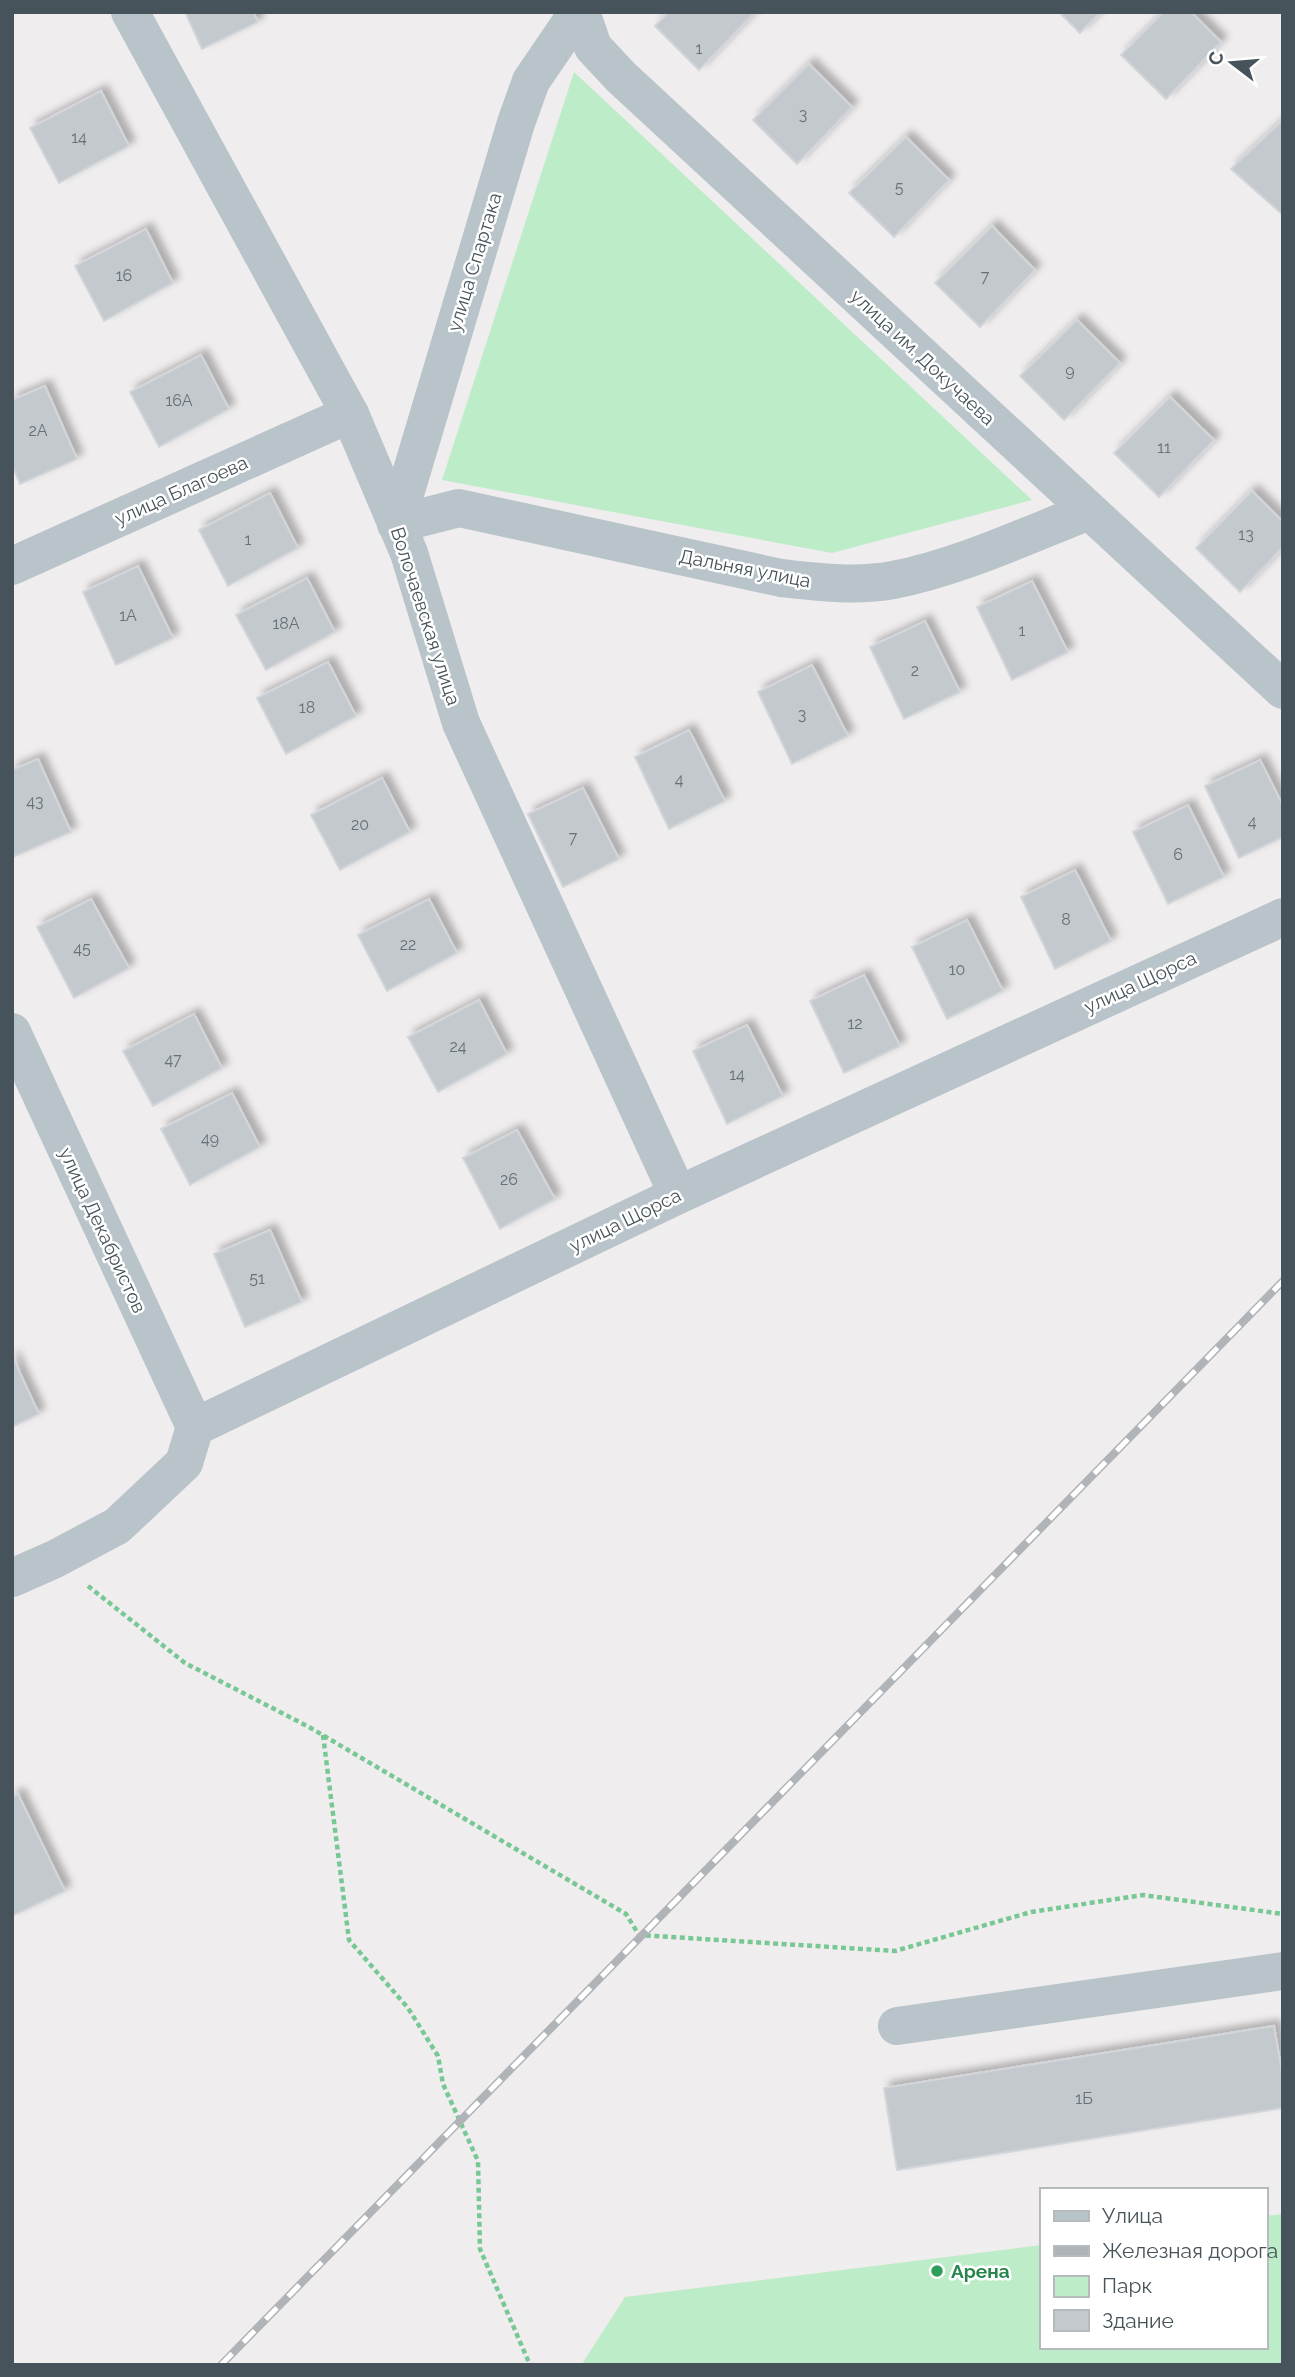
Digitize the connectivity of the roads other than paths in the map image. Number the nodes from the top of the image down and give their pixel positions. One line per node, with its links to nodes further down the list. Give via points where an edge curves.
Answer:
1 (130, 12): 3 (street, Волочаевская улица)
2 (579, 12): 4 (street, улица им. Докучаева, via 593,47 621,77); 5 (street, улица Спартака, via 531,81)
3 (350, 414): 5 (street, Волочаевская улица); 6 (street, улица Благоева)
4 (1089, 511): 5 (street, Дальняя улица, via 977,555 892,580 831,584 781,578 459,508); 7 (street, улица им. Докучаева)
5 (396, 524): 10 (street, Волочаевская улица, via 461,723)
6 (12, 566)
7 (1283, 690)
8 (1283, 916): 10 (street, улица Щорса)
9 (12, 1032): 11 (street, улица Декабристов)
10 (678, 1195): 11 (street, улица Щорса)
11 (195, 1427): 12 (street, via 184,1464 117,1526)
12 (12, 1578)
13 (1283, 1971): 14 (street)
14 (897, 2026)

